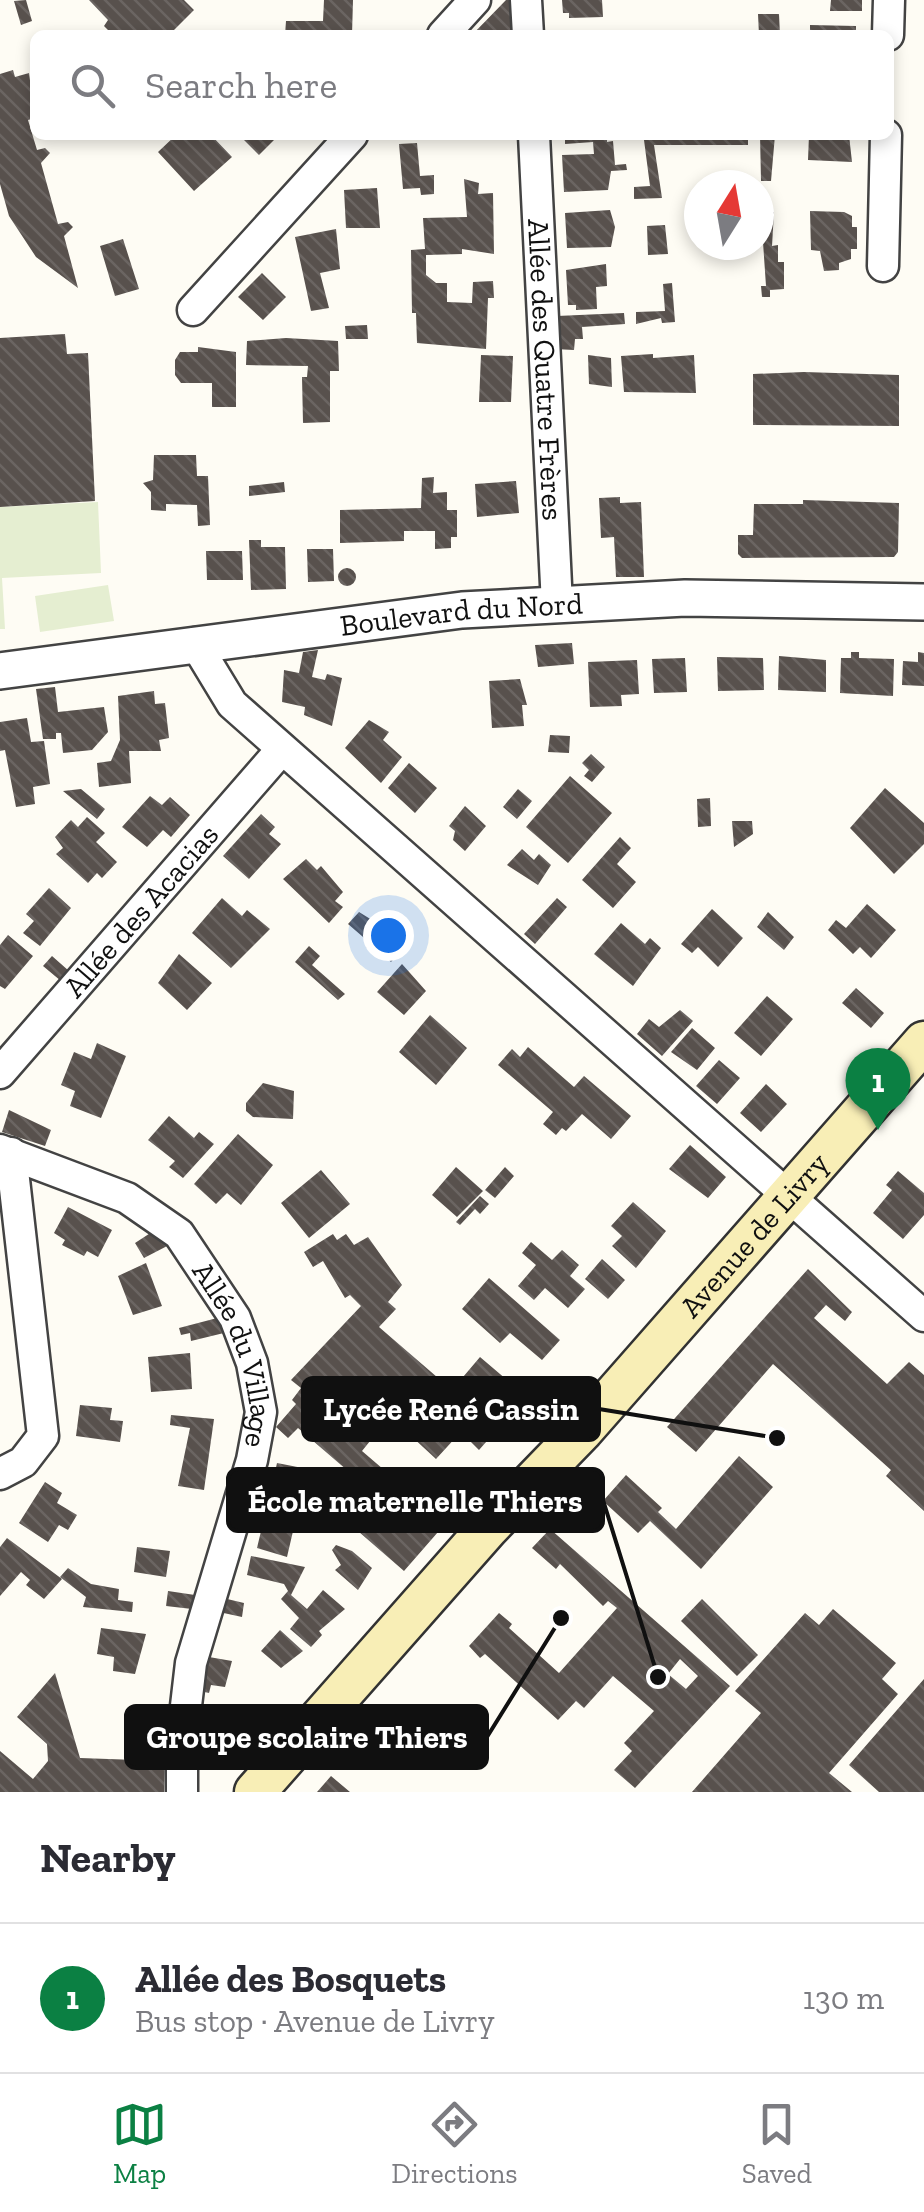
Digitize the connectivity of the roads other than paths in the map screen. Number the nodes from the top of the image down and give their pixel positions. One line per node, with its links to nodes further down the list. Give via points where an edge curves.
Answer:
1 (475, 0): 4 (street)
2 (526, 0): 5 (street)
3 (890, 0): 6 (street)
4 (448, 30)
5 (528, 30)
6 (888, 30)
7 (347, 140): 11 (street)
8 (534, 140): 13 (street, Allée des Quatre Frères)
9 (886, 140): 10 (street)
10 (882, 266)
11 (193, 310)
12 (924, 602): 13 (street, Boulevard du Nord, via 686,598)
13 (557, 605): 14 (street, Boulevard du Nord)
14 (195, 642): 15 (street, Boulevard du Nord); 16 (street, via 232,704)
15 (0, 671)
16 (282, 750): 18 (street, Allée des Acacias); 20 (street)
17 (924, 1042): 20 (main road, Avenue de Livry)
18 (0, 1073)
19 (6, 1152): 23 (street, via 43,1436 24,1462); 24 (street, Allée du Village, via 127,1198 179,1234 235,1318 252,1363 261,1412 190,1663)
20 (787, 1198): 21 (street); 22 (main road, Avenue de Livry)
21 (924, 1316)
22 (583, 1430): 25 (main road, Avenue de Livry); 26 (main road, Avenue de Livry, via 499,1539)
23 (0, 1474)
24 (182, 1792)
25 (255, 1792)
26 (280, 1792)

